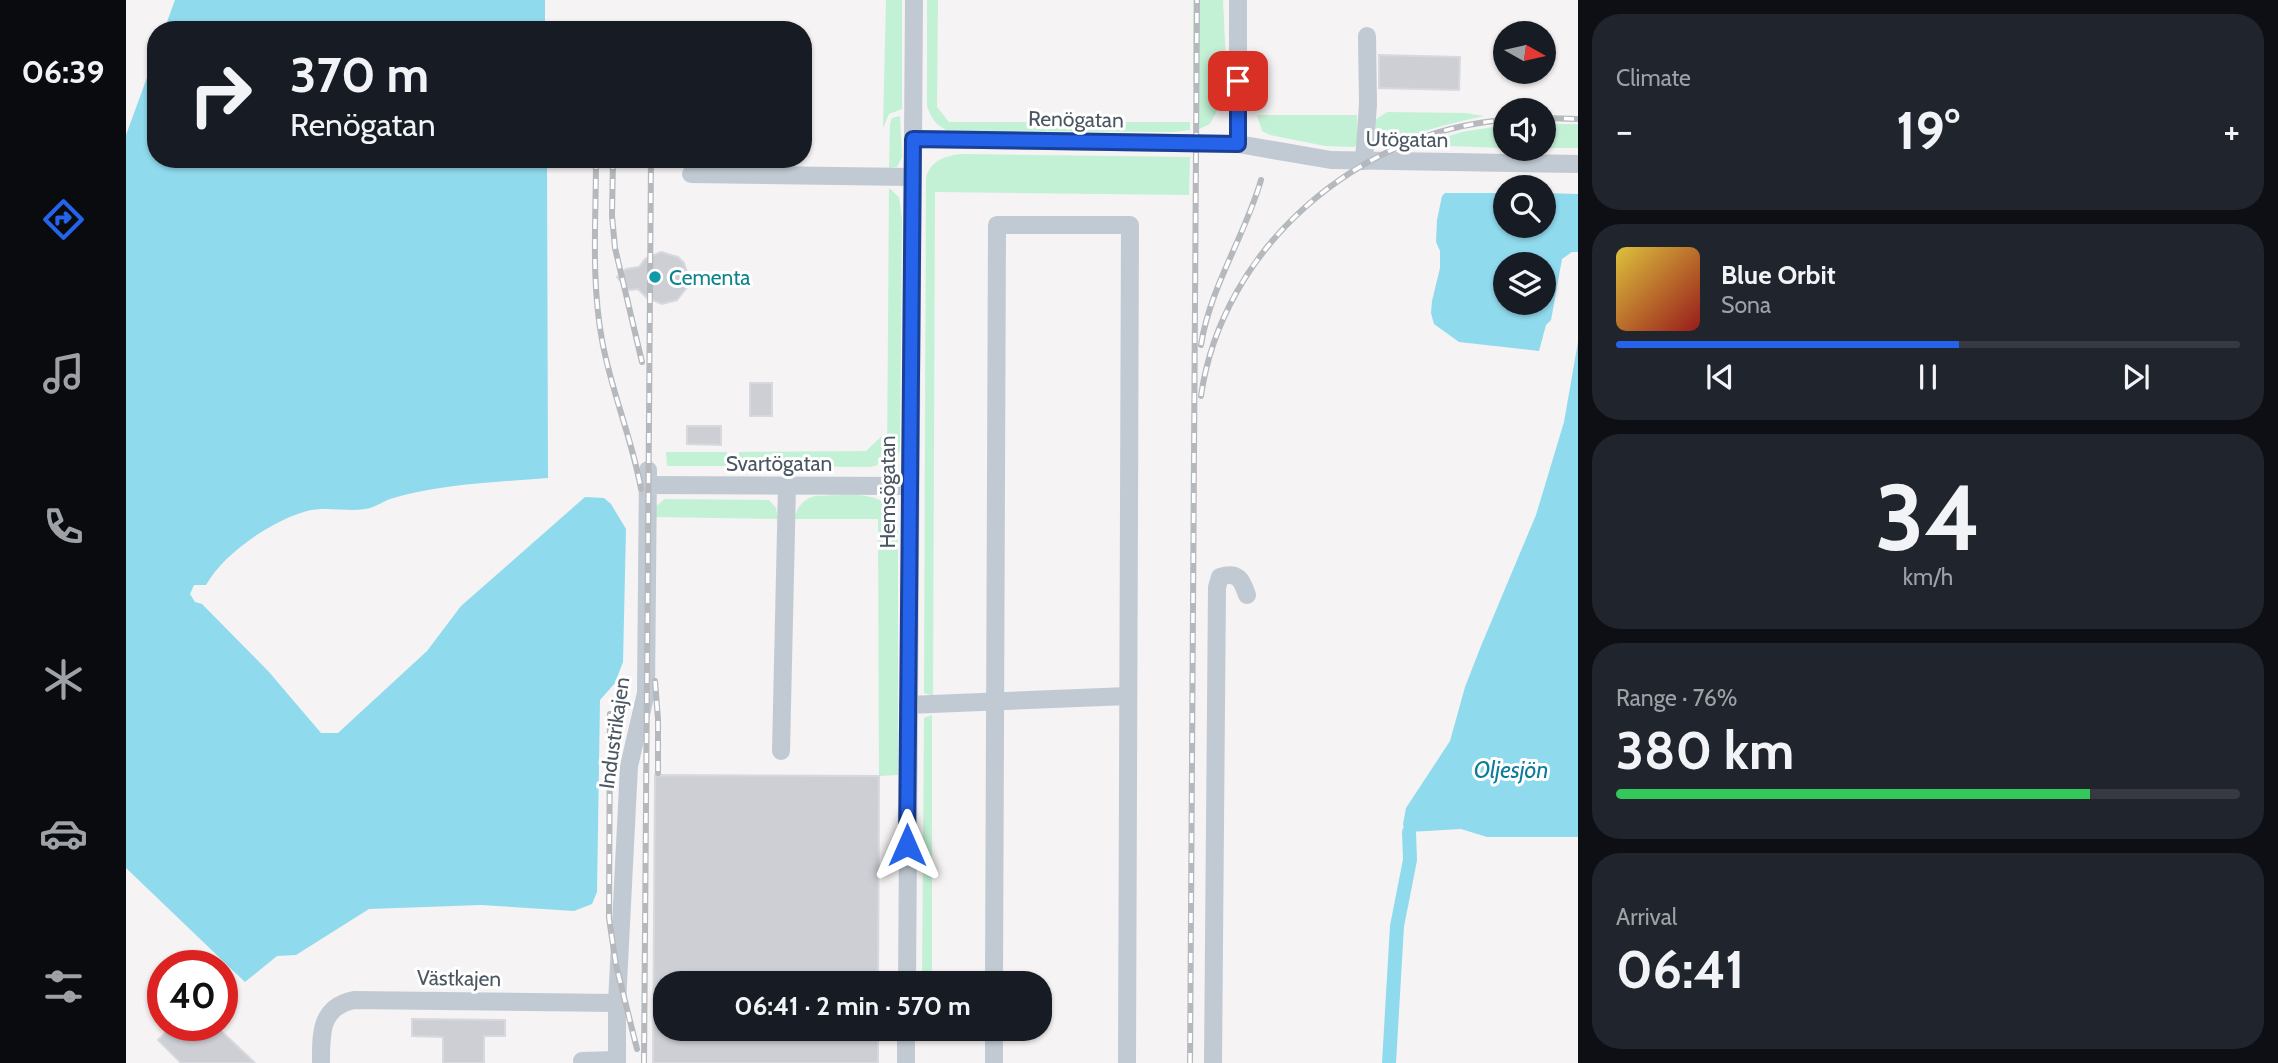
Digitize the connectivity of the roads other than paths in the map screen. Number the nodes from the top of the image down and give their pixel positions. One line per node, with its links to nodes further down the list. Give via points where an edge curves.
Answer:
1 (914, 0): 4 (street, Hemsögatan)
2 (1238, 0): 5 (street)
3 (1367, 36): 6 (street)
4 (913, 139): 5 (street, Renögatan); 9 (street, Hemsögatan)
5 (1238, 144): 6 (street, Utögatan)
6 (1364, 161): 7 (street, Utögatan)
7 (1578, 164)
8 (691, 174): 9 (street)
9 (912, 177): 12 (street, Hemsögatan)
10 (648, 477): 11 (street, Svartögatan); 20 (street, Industrikajen, via 646,693 629,766)
11 (787, 486): 12 (street, Svartögatan); 17 (street)
12 (910, 486): 16 (street, Hemsögatan)
13 (1247, 595): 29 (street, via 1236,575 1220,577)
14 (1128, 696): 15 (street); 15 (street, via 1130,225 997,225); 28 (street)
15 (994, 704): 16 (street); 19 (street)
16 (908, 705): 18 (street, Hemsögatan)
17 (780, 751)
18 (907, 971)
19 (994, 971)
20 (617, 1003): 24 (street, Industrikajen); 25 (street, Västkajen, via 354,1000 340,1003 325,1022)
21 (906, 1041): 26 (street)
22 (993, 1041): 27 (street)
23 (582, 1061): 24 (street)
24 (617, 1062)
25 (321, 1063)
26 (906, 1063)
27 (993, 1063)
28 (1127, 1063)
29 (1213, 1063)

